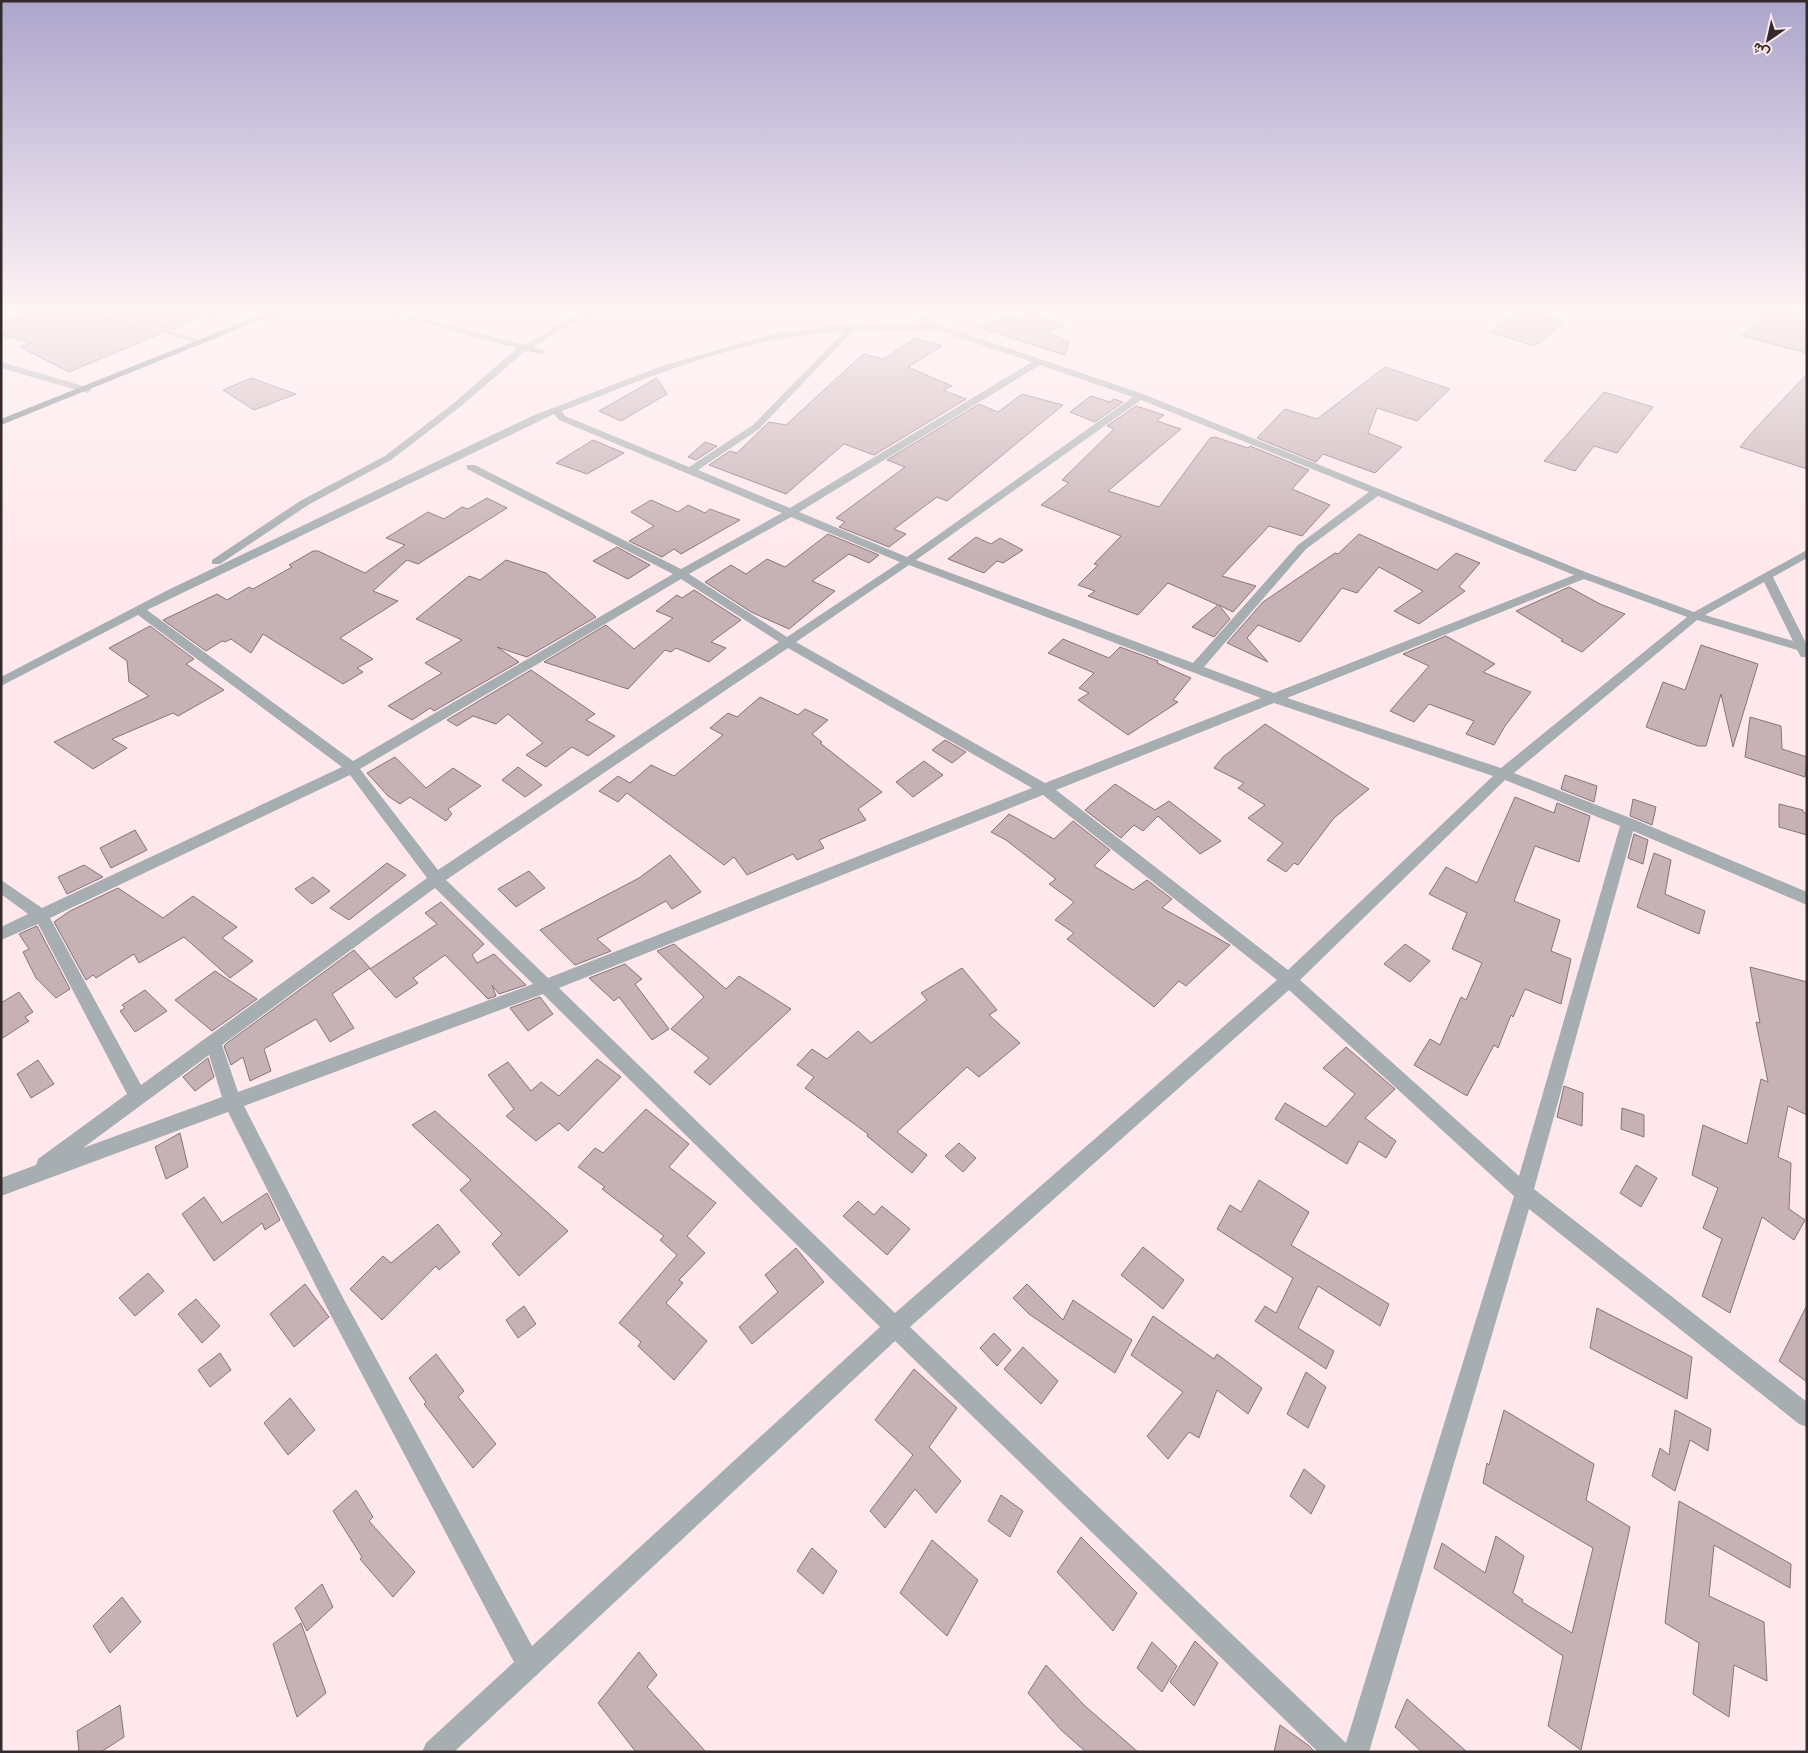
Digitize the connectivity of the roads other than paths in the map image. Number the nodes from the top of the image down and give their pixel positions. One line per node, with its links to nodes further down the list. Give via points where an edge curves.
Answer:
1 (82, 392): 9 (main road)
2 (473, 392): 19 (street, via 388,458 304,503)
3 (603, 392): 8 (street)
4 (790, 392): 11 (street, via 756,427)
5 (989, 392): 13 (street)
6 (1127, 392): 7 (street)
7 (1140, 396): 12 (street); 15 (street)
8 (556, 410): 11 (street, via 562,418); 19 (street)
9 (1, 422)
10 (471, 467): 16 (street)
11 (690, 471): 13 (street)
12 (1376, 492): 17 (street); 24 (street, via 1302,547)
13 (790, 513): 15 (street); 16 (street)
14 (1807, 553): 18 (street)
15 (908, 561): 22 (street); 24 (street)
16 (680, 574): 22 (street); 27 (street)
17 (1584, 575): 21 (street); 26 (street)
18 (1767, 575): 21 (street); 23 (street)
19 (172, 592): 20 (street)
20 (137, 610): 25 (street); 27 (street)
21 (1695, 616): 23 (street); 28 (street)
22 (787, 642): 29 (street); 31 (street)
23 (1805, 652)
24 (1195, 669): 26 (street)
25 (1, 682)
26 (1274, 698): 28 (street); 29 (street)
27 (352, 768): 31 (street); 34 (street)
28 (1503, 774): 30 (street); 36 (street)
29 (1045, 789): 36 (street); 37 (street)
30 (1628, 823): 33 (street); 43 (street)
31 (436, 879): 37 (street); 38 (street)
32 (1, 886): 34 (street)
33 (1807, 899)
34 (41, 915): 35 (street); 39 (street)
35 (1, 934)
36 (1289, 980): 43 (street); 44 (street)
37 (547, 986): 40 (street); 44 (street)
38 (213, 1042): 39 (street); 40 (street)
39 (138, 1097): 41 (street)
40 (232, 1102): 41 (street); 46 (street, via 334,1301)
41 (30, 1176): 42 (street)
42 (1, 1187)
43 (1524, 1193): 45 (street); 49 (street)
44 (895, 1327): 46 (street); 48 (street)
45 (1807, 1416)
46 (529, 1665): 47 (street)
47 (435, 1752)
48 (1337, 1752)
49 (1356, 1752)

